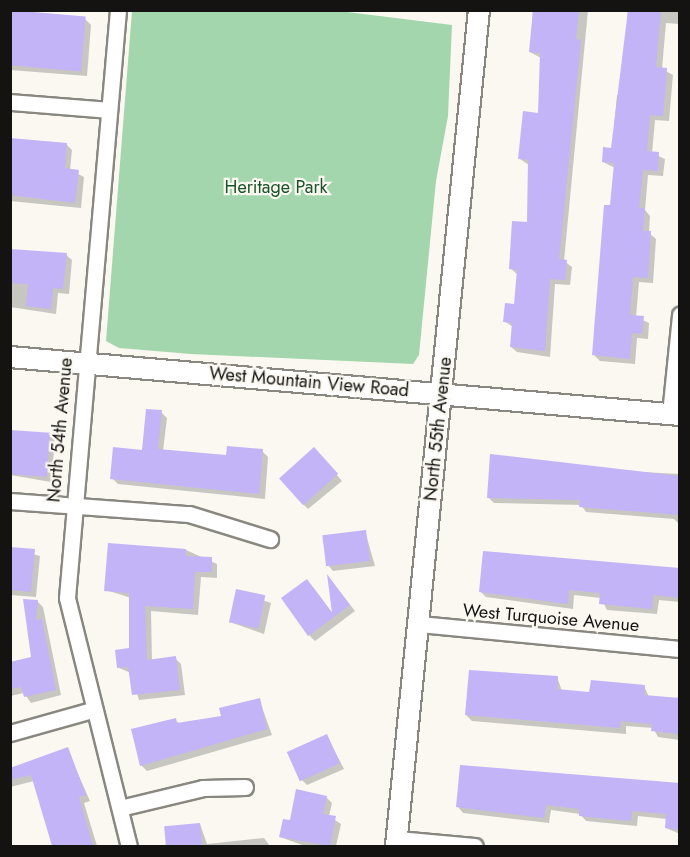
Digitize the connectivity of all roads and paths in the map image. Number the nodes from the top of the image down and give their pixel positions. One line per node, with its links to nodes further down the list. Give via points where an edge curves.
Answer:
1 (118, 10): 4 (street, North 54th Avenue)
2 (479, 10): 8 (street, North 55th Avenue)
3 (10, 102): 4 (street)
4 (110, 110): 7 (street, North 54th Avenue)
5 (680, 315): 9 (street)
6 (10, 357): 7 (street, West Mountain View Road)
7 (86, 364): 8 (street, West Mountain View Road); 11 (street, North 54th Avenue)
8 (442, 394): 9 (street, West Mountain View Road); 13 (street, North 55th Avenue)
9 (675, 414)
10 (10, 501): 11 (street)
11 (74, 506): 12 (street, via 189,514); 15 (street, North 54th Avenue, via 67,598)
12 (270, 539)
13 (418, 624): 14 (street, West Turquoise Avenue); 19 (street, North 55th Avenue)
14 (680, 649)
15 (92, 710): 16 (street); 18 (street, North 54th Avenue)
16 (10, 733)
17 (245, 787): 18 (street, via 203,788)
18 (120, 808): 20 (street, North 54th Avenue)
19 (397, 843): 21 (street)
20 (129, 846)
21 (475, 846)

